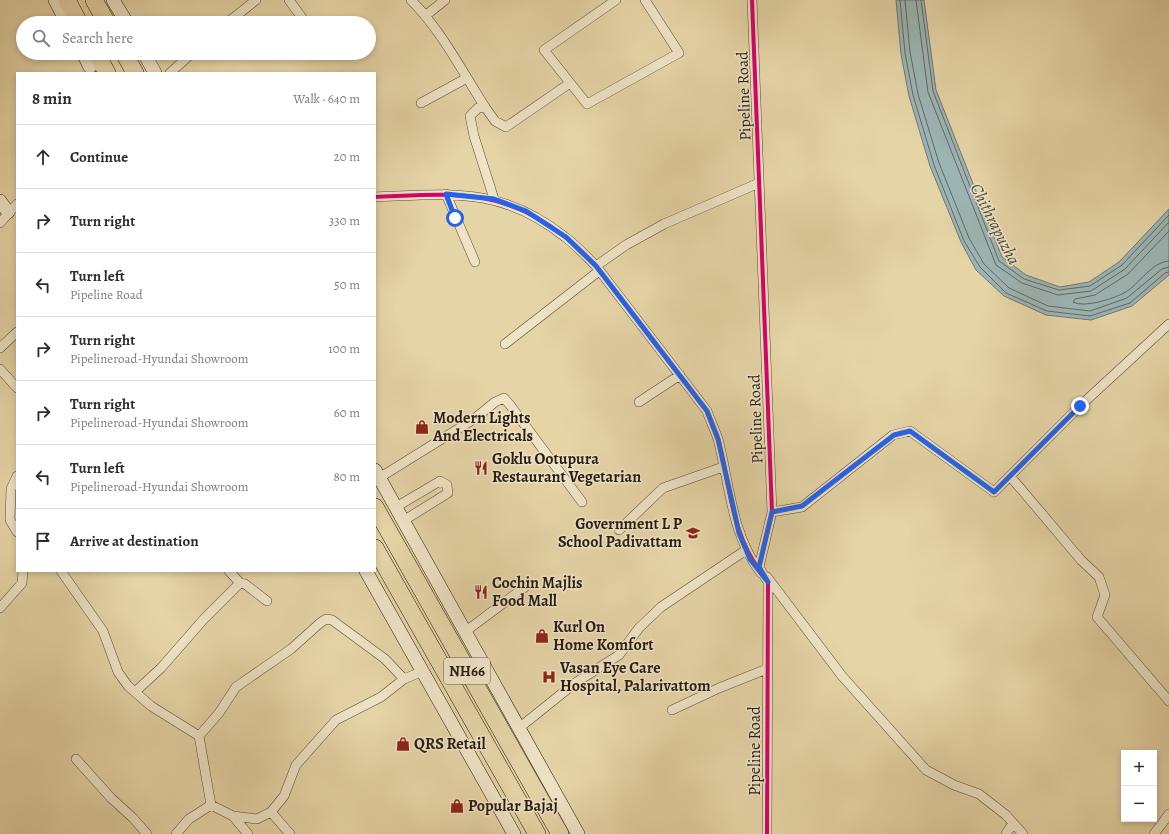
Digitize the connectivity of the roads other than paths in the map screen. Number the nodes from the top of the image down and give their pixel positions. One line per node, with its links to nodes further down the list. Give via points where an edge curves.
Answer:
1 (55, 0): 12 (street)
2 (67, 0): 13 (highway)
3 (94, 0): 14 (highway)
4 (113, 0): 15 (street)
5 (256, 0): 16 (street)
6 (289, 0): 17 (street)
7 (411, 0): 18 (street)
8 (445, 0): 18 (street)
9 (616, 0): 26 (street, via 544,50)
10 (645, 0): 26 (street, via 679,53 586,104)
11 (752, 0): 29 (street, Pipeline Road)
12 (63, 16)
13 (75, 16)
14 (103, 16)
15 (123, 16)
16 (236, 16)
17 (301, 16)
18 (425, 16): 25 (street)
19 (128, 60): 22 (highway)
20 (148, 60): 23 (street)
21 (184, 60): 24 (street)
22 (134, 72)
23 (154, 72)
24 (171, 72)
25 (467, 78): 27 (street); 28 (street)
26 (570, 83): 28 (street, via 506,126 496,121)
27 (421, 103)
28 (485, 107): 32 (street, via 478,108 470,116)
29 (759, 183): 36 (street, via 664,224 626,246); 52 (street, Pipeline Road)
30 (446, 194): 31 (street); 32 (street); 35 (street)
31 (376, 195)
32 (494, 199): 36 (street, via 526,211 566,237)
33 (0, 201): 34 (street)
34 (8, 213)
35 (475, 262)
36 (598, 269): 39 (street); 42 (street)
37 (1169, 324): 47 (street, via 1080,406)
38 (16, 333): 40 (street)
39 (505, 344)
40 (0, 348)
41 (0, 369): 43 (street)
42 (680, 375): 44 (street); 45 (street, via 707,411 718,439)
43 (16, 387)
44 (639, 402)
45 (723, 467): 55 (street, via 663,488); 56 (street, via 739,533)
46 (377, 474): 49 (street, via 474,419 504,398); 50 (street)
47 (1010, 476): 52 (street, via 994,492 910,431 894,435 802,506); 74 (street, via 1080,560 1099,577 1105,595 1097,617)
48 (16, 478): 54 (street, via 11,489 10,520)
49 (582, 502)
50 (396, 507): 53 (street); 53 (street, via 440,481 447,484 448,492)
51 (376, 509): 90 (highway, NH66)
52 (772, 512): 58 (street, Pipeline Road)
53 (403, 521): 69 (street)
54 (16, 530)
55 (619, 530)
56 (746, 550): 64 (street); 76 (street, via 660,607 639,628 619,656 575,683)
57 (376, 553): 63 (highway, NH66)
58 (759, 567): 64 (street); 83 (street, via 842,676 926,770 978,794 1006,815)
59 (23, 572): 68 (street, via 22,583)
60 (62, 572): 73 (street, via 103,631 118,672 128,686)
61 (231, 572): 65 (street)
62 (368, 572): 63 (street)
63 (382, 580): 71 (street); 89 (highway, NH66)
64 (768, 582): 70 (street, Pipeline Road)
65 (240, 583): 67 (street, via 246,584); 73 (street, via 161,668)
66 (525, 587): 69 (street)
67 (267, 601)
68 (0, 608)
69 (466, 631): 76 (street)
70 (767, 669): 75 (street); 92 (street, Pipeline Road)
71 (423, 671): 72 (street); 88 (street)
72 (404, 679): 77 (street, via 384,659 332,620 326,619 291,649 236,687 219,713); 80 (street, via 382,697 336,720 296,765 284,796)
73 (136, 691): 77 (street, via 151,706)
74 (1169, 701)
75 (672, 710)
76 (519, 728): 91 (street)
77 (199, 736): 79 (street)
78 (76, 759): 84 (street)
79 (211, 805): 82 (street); 85 (street, via 189,819)
80 (271, 812): 82 (street, via 257,819); 87 (street)
81 (1169, 814): 95 (street)
82 (233, 816): 86 (street)
83 (1013, 824): 93 (street); 94 (street)
84 (147, 834)
85 (176, 834)
86 (248, 834)
87 (290, 834)
88 (514, 834)
89 (537, 834)
90 (560, 834)
91 (578, 834)
92 (767, 834)
93 (1006, 834)
94 (1023, 834)
95 (1154, 834)

